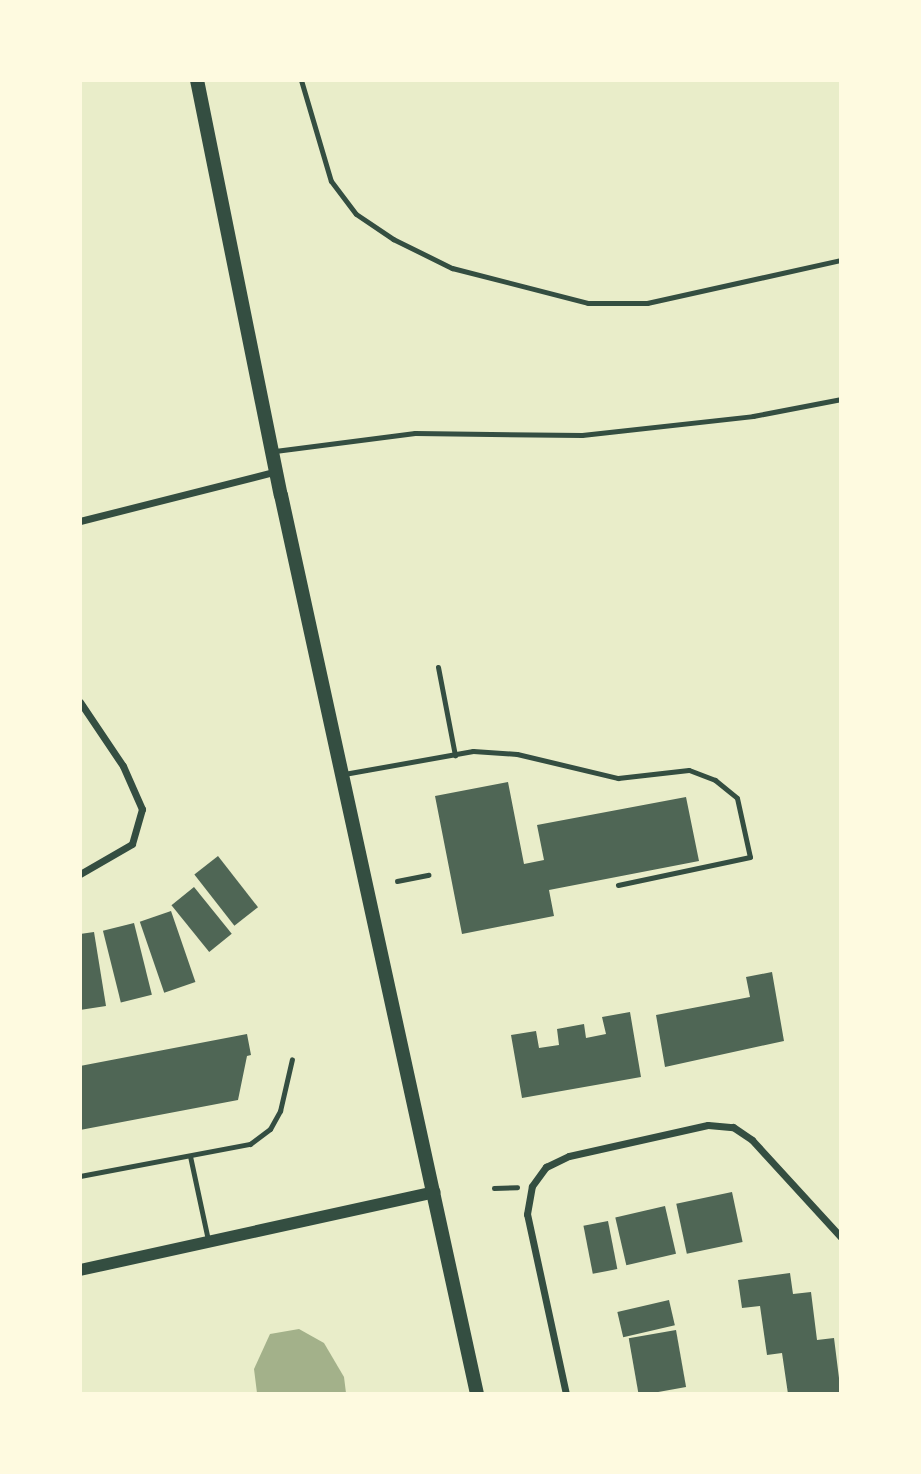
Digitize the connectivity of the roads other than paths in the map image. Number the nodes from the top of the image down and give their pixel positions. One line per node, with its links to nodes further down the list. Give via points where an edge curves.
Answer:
1 (197, 80): 5 (main road)
2 (301, 80): 3 (lane, via 331,181 356,214 393,239 452,268 588,303 647,303)
3 (841, 260)
4 (841, 399): 5 (lane, via 753,416 582,435 415,433)
5 (275, 451): 6 (main road)
6 (277, 471): 7 (street); 11 (main road)
7 (80, 521)
8 (438, 667): 10 (lane)
9 (80, 702): 12 (street, via 123,766 142,809 132,844)
10 (455, 755): 11 (lane); 13 (lane, via 517,754 618,778 688,770 715,780 737,798 750,857)
11 (344, 774): 17 (main road)
12 (80, 874)
13 (618, 886)
14 (292, 1059): 15 (lane, via 280,1111 270,1129 250,1144)
15 (190, 1156): 16 (lane); 19 (lane)
16 (80, 1176)
17 (435, 1192): 19 (street); 21 (main road)
18 (841, 1237): 22 (street, via 752,1140 733,1127 696,1128 569,1156 546,1167 532,1186 527,1214)
19 (209, 1243): 20 (street)
20 (80, 1270)
21 (477, 1394)
22 (566, 1394)

